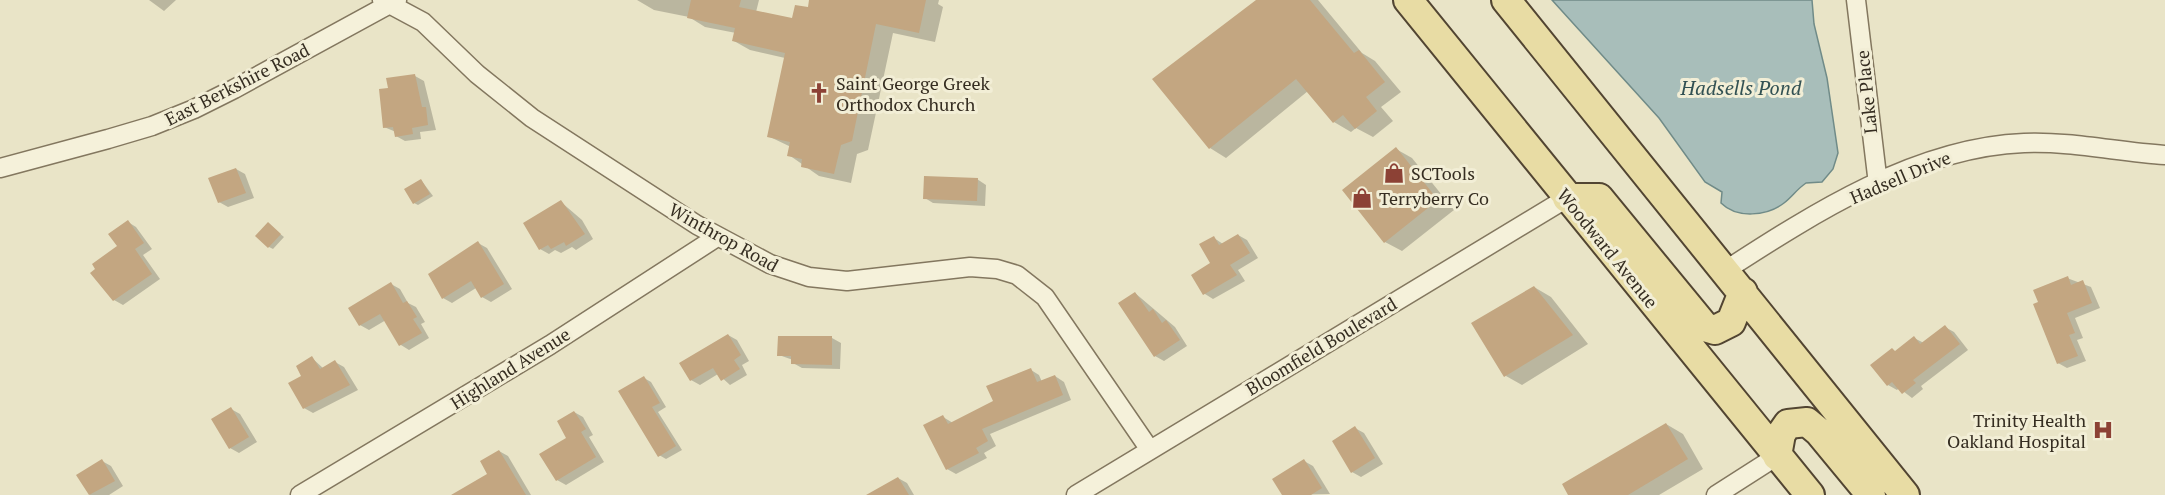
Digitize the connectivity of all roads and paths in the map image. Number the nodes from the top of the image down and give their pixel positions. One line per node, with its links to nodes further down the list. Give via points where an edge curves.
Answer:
1 (1408, 0): 8 (main road, Woodward Avenue)
2 (1506, 0): 10 (main road)
3 (1856, 0): 7 (street, Lake Place)
4 (389, 1): 6 (street, East Berkshire Road, via 194,109 152,126); 9 (street, Winthrop Road, via 423,22 477,74 532,118)
5 (2165, 155): 7 (street, Hadsell Drive, via 2050,143 2003,145 1947,155)
6 (0, 168)
7 (1878, 184): 10 (street, Hadsell Drive, via 1808,218)
8 (1567, 198): 10 (main road, via 1599,198 1705,327 1715,330 1731,322); 11 (street, Bloomfield Boulevard); 12 (main road, Woodward Avenue)
9 (717, 237): 11 (street, Winthrop Road, via 783,270 834,281 970,267 1017,275 1045,297); 13 (street, Highland Avenue, via 550,345)
10 (1734, 281): 18 (main road)
11 (1150, 450): 14 (street, Bloomfield Boulevard)
12 (1777, 456): 15 (street); 16 (main road, Woodward Avenue); 17 (main road, via 1781,434 1788,424 1807,422)
13 (300, 495)
14 (1076, 495)
15 (1716, 495)
16 (1810, 495)
17 (1870, 495)
18 (1905, 495)

